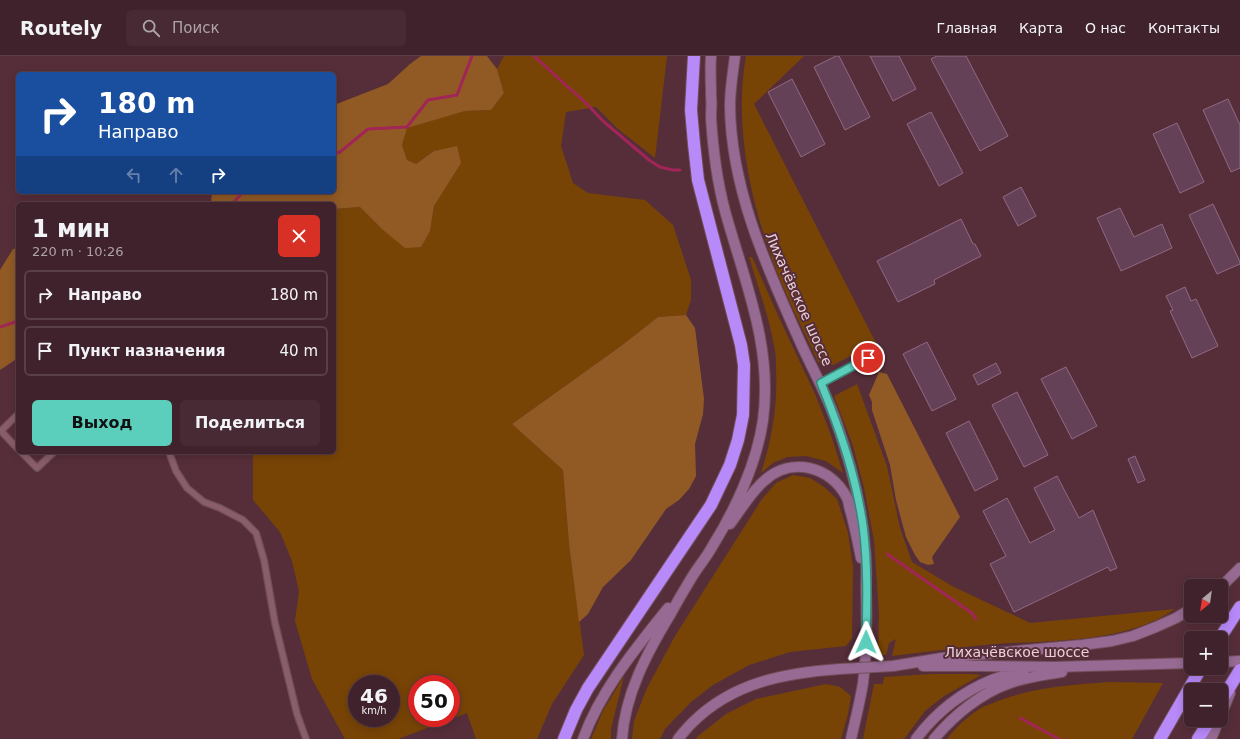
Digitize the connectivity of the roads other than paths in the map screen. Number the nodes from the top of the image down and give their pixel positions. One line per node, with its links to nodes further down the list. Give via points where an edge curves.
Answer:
1 (694, 56): 34 (highway, via 691,110 698,180 744,365 743,415 730,465 711,505 588,688)
2 (711, 56): 5 (main road)
3 (716, 56): 5 (main road)
4 (735, 56): 7 (main road, Лихачёвское шоссе, via 730,105 744,196 773,281)
5 (712, 96): 13 (main road, via 712,131 718,176 725,210 758,324 765,373 765,398 758,446 739,497)
6 (880, 352): 7 (lane)
7 (821, 383): 17 (main road, Лихачёвское шоссе, via 849,459 857,494 865,544)
8 (16, 416): 9 (lane, via 1,431)
9 (16, 447)
10 (23, 454): 11 (lane, via 37,468)
11 (52, 454)
12 (169, 454): 33 (lane, via 187,488 204,502 243,520 256,533 297,714)
13 (712, 547): 15 (main road); 17 (main road, via 764,480 781,470 795,466 807,467 830,477 847,498)
14 (1240, 568): 16 (main road)
15 (691, 578): 35 (main road, via 629,657 593,715); 36 (main road, via 641,669 626,710)
16 (1228, 580)
17 (866, 585): 38 (main road, Лихачёвское шоссе, via 866,652)
18 (1240, 607): 20 (highway)
19 (1184, 613): 24 (main road, via 1133,636 1112,641 942,658)
20 (1225, 631)
21 (1240, 661): 22 (main road)
22 (1228, 662)
23 (1184, 663): 25 (main road, Лихачёвское шоссе)
24 (895, 666): 26 (main road, Лихачёвское шоссе); 37 (main road, bridge, via 811,671 759,682 720,700 692,723)
25 (1103, 666): 26 (main road, Лихачёвское шоссе); 40 (main road, via 1010,683 965,709)
26 (1054, 667): 39 (main road, via 1022,671 981,684 948,705)
27 (1240, 670): 29 (highway); 30 (main road)
28 (1197, 675): 41 (highway)
29 (1228, 690)
30 (1228, 698)
31 (1206, 727): 42 (highway)
32 (1216, 727): 43 (main road)
33 (306, 739)
34 (564, 739)
35 (582, 739)
36 (622, 739)
37 (678, 739)
38 (851, 739)
39 (916, 739)
40 (934, 739)
41 (1160, 739)
42 (1198, 739)
43 (1211, 739)

